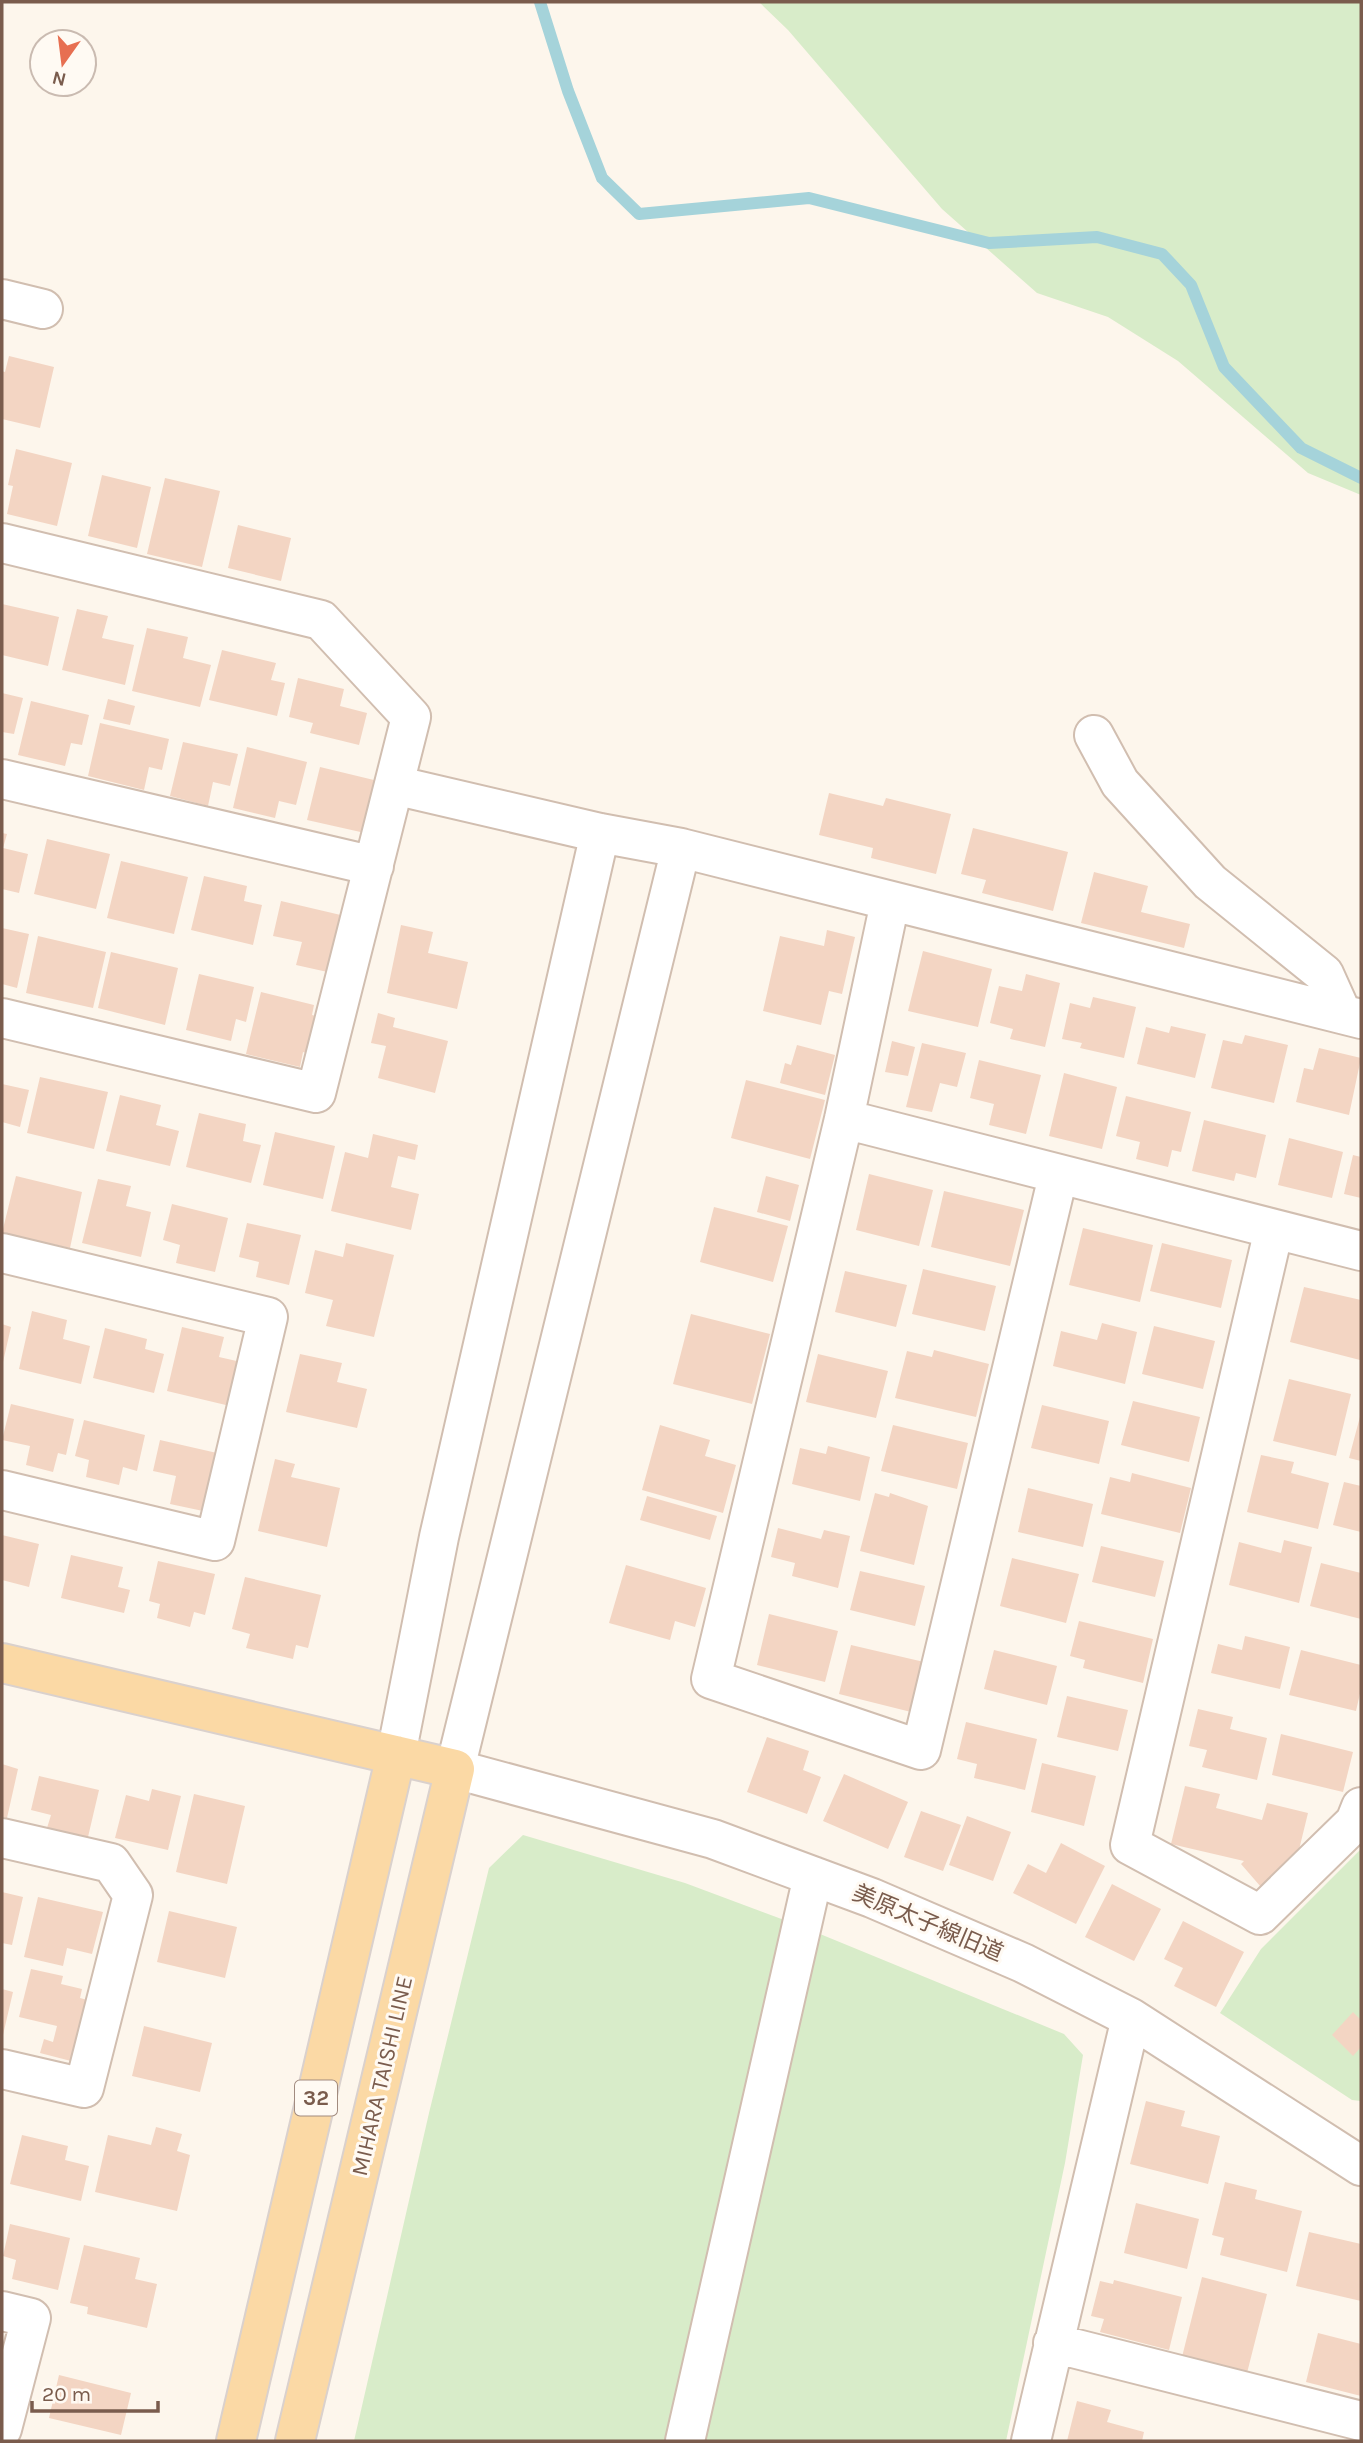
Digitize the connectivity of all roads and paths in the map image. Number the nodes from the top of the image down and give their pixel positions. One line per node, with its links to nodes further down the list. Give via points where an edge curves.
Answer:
1 (2, 299): 2 (street)
2 (43, 309)
3 (2, 543): 6 (street, via 321,620 411,716)
4 (1094, 735): 11 (street, via 1120,783 1210,882 1324,974)
5 (2, 779): 9 (street)
6 (394, 785): 7 (street); 9 (street)
7 (600, 833): 8 (street); 20 (street, via 442,1523)
8 (681, 848): 10 (street); 21 (street)
9 (374, 866): 12 (street, via 316,1093)
10 (890, 902): 11 (street); 13 (street)
11 (1352, 1017)
12 (2, 1018)
13 (844, 1119): 14 (street); 14 (street, via 711,1679 921,1751)
14 (1058, 1175): 15 (street)
15 (1274, 1229): 16 (street); 22 (street, via 1130,1845 1260,1915 1355,1822)
16 (1361, 1251)
17 (2, 1253): 18 (street, via 268,1317 215,1541)
18 (2, 1490)
19 (2, 1663): 20 (main road)
20 (396, 1755): 21 (main road); 32 (main road, 32)
21 (455, 1769): 24 (street, 美原太子線旧道, via 713,1839); 33 (main road, MIHARA TAISHI LINE)
22 (1361, 1807)
23 (2, 1838): 26 (street, via 111,1863 133,1895 85,2088)
24 (813, 1876): 25 (street, 美原太子線旧道, via 1023,1964); 34 (street)
25 (1131, 2018): 27 (street, 美原太子線旧道); 29 (street)
26 (2, 2069)
27 (1361, 2166)
28 (2, 2311): 31 (street, via 31,2318)
29 (1054, 2343): 30 (street); 35 (street)
30 (1361, 2421)
31 (2, 2429)
32 (236, 2441)
33 (295, 2441)
34 (685, 2441)
35 (1031, 2441)

